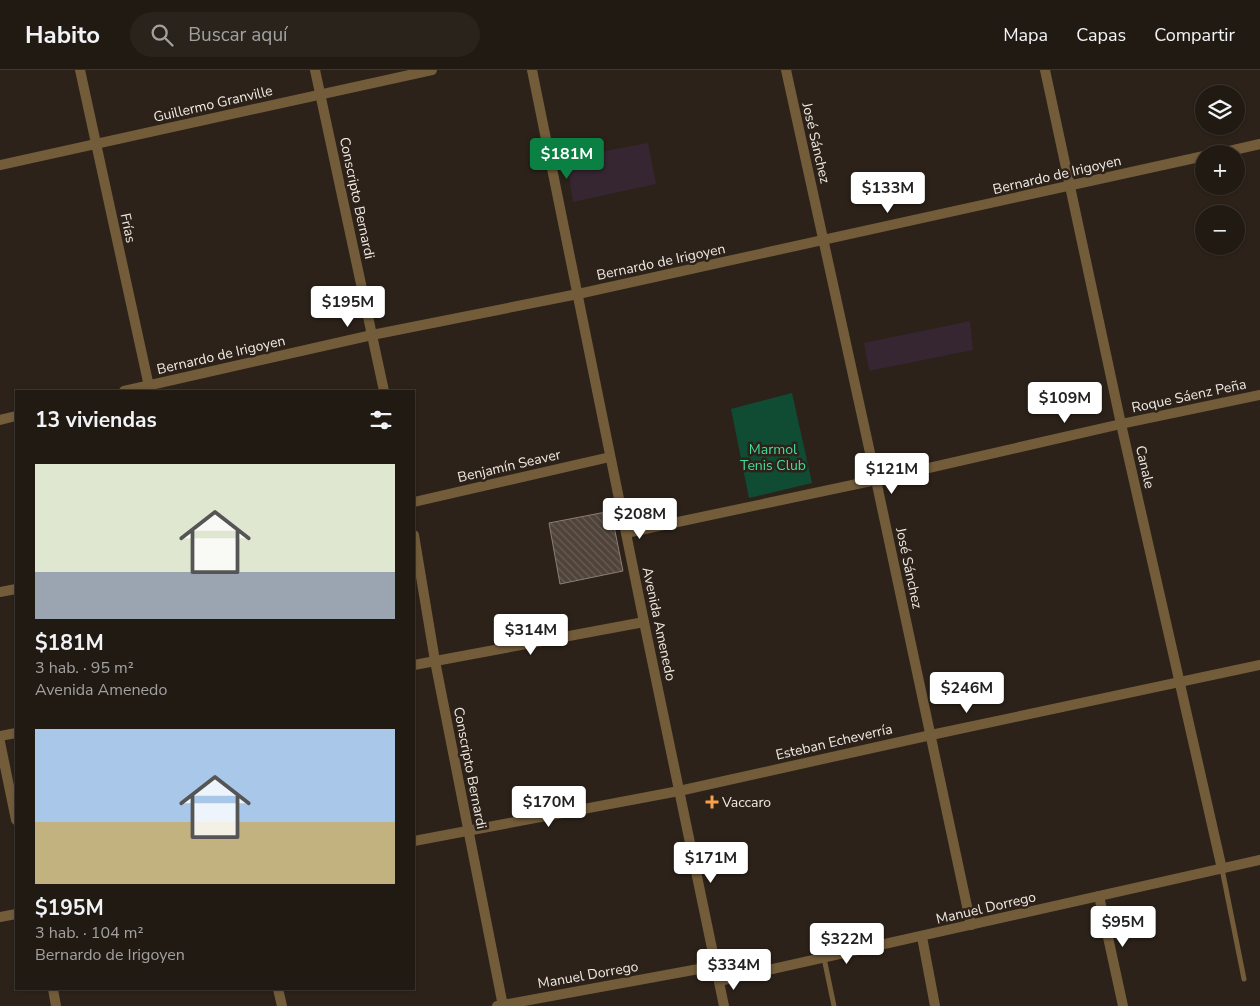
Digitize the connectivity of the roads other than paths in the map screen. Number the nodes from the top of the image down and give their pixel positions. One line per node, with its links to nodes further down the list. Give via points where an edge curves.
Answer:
1 (80, 70): 8 (street, Frías)
2 (315, 70): 7 (street, Conscripto Bernardi)
3 (432, 70): 7 (street, Guillermo Granville)
4 (532, 70): 15 (street, Avenida Amenedo)
5 (786, 70): 14 (street, José Sánchez)
6 (1045, 70): 13 (street, Canale)
7 (320, 94): 8 (street, Guillermo Granville); 16 (street, Conscripto Bernardi)
8 (96, 144): 12 (street, Guillermo Granville); 17 (street, Frías)
9 (1260, 144): 10 (street)
10 (1245, 147)
11 (1195, 158): 13 (street, Bernardo de Irigoyen)
12 (0, 165)
13 (1071, 186): 14 (street, Bernardo de Irigoyen); 23 (street, Canale)
14 (824, 241): 15 (street, Bernardo de Irigoyen); 25 (street, José Sánchez)
15 (578, 294): 16 (street, Bernardo de Irigoyen); 24 (street, Avenida Amenedo)
16 (372, 335): 17 (street, Bernardo de Irigoyen); 19 (street, Conscripto Bernardi)
17 (150, 388): 18 (street, Bernardo de Irigoyen)
18 (133, 390)
19 (384, 390)
20 (1260, 395): 23 (street, Roque Sáenz Peña)
21 (15, 416): 22 (street)
22 (0, 420)
23 (1122, 424): 25 (street, Roque Sáenz Peña); 35 (street, Canale)
24 (610, 458): 26 (street, Benjamín Seaver); 27 (street, Avenida Amenedo)
25 (876, 480): 27 (street, Roque Sáenz Peña); 37 (street, José Sánchez)
26 (415, 502)
27 (626, 533): 31 (street, Avenida Amenedo)
28 (415, 541): 32 (street, Conscripto Bernardi)
29 (15, 589): 30 (street)
30 (0, 592)
31 (644, 622): 32 (street); 40 (street, Avenida Amenedo)
32 (435, 661): 33 (street); 42 (street, Conscripto Bernardi)
33 (415, 665)
34 (1260, 665): 35 (street, Esteban Echeverría)
35 (1180, 681): 37 (street, Esteban Echeverría); 45 (street, Canale)
36 (15, 733): 38 (street)
37 (931, 735): 40 (street, Esteban Echeverría); 49 (street, José Sánchez)
38 (0, 736)
39 (0, 742): 41 (street)
40 (680, 791): 42 (street, Esteban Echeverría); 52 (street, Avenida Amenedo)
41 (15, 815)
42 (468, 830): 43 (street, Esteban Echeverría); 59 (street, Conscripto Bernardi)
43 (415, 841)
44 (1260, 860): 45 (street, Manuel Dorrego)
45 (1222, 869): 46 (street, Manuel Dorrego); 53 (lane)
46 (1099, 896): 49 (street, Manuel Dorrego); 63 (street)
47 (15, 914): 48 (street)
48 (0, 917)
49 (971, 926): 50 (street, Manuel Dorrego)
50 (922, 937): 51 (street, Manuel Dorrego); 62 (street)
51 (824, 957): 54 (street, Manuel Dorrego); 61 (lane)
52 (715, 966): 54 (street, Avenida Amenedo); 59 (street, Manuel Dorrego)
53 (1244, 979)
54 (719, 981): 60 (street, Avenida Amenedo)
55 (52, 990): 57 (street)
56 (278, 990): 58 (street)
57 (56, 1006)
58 (282, 1006)
59 (500, 1006)
60 (724, 1006)
61 (834, 1006)
62 (935, 1006)
63 (1123, 1006)

